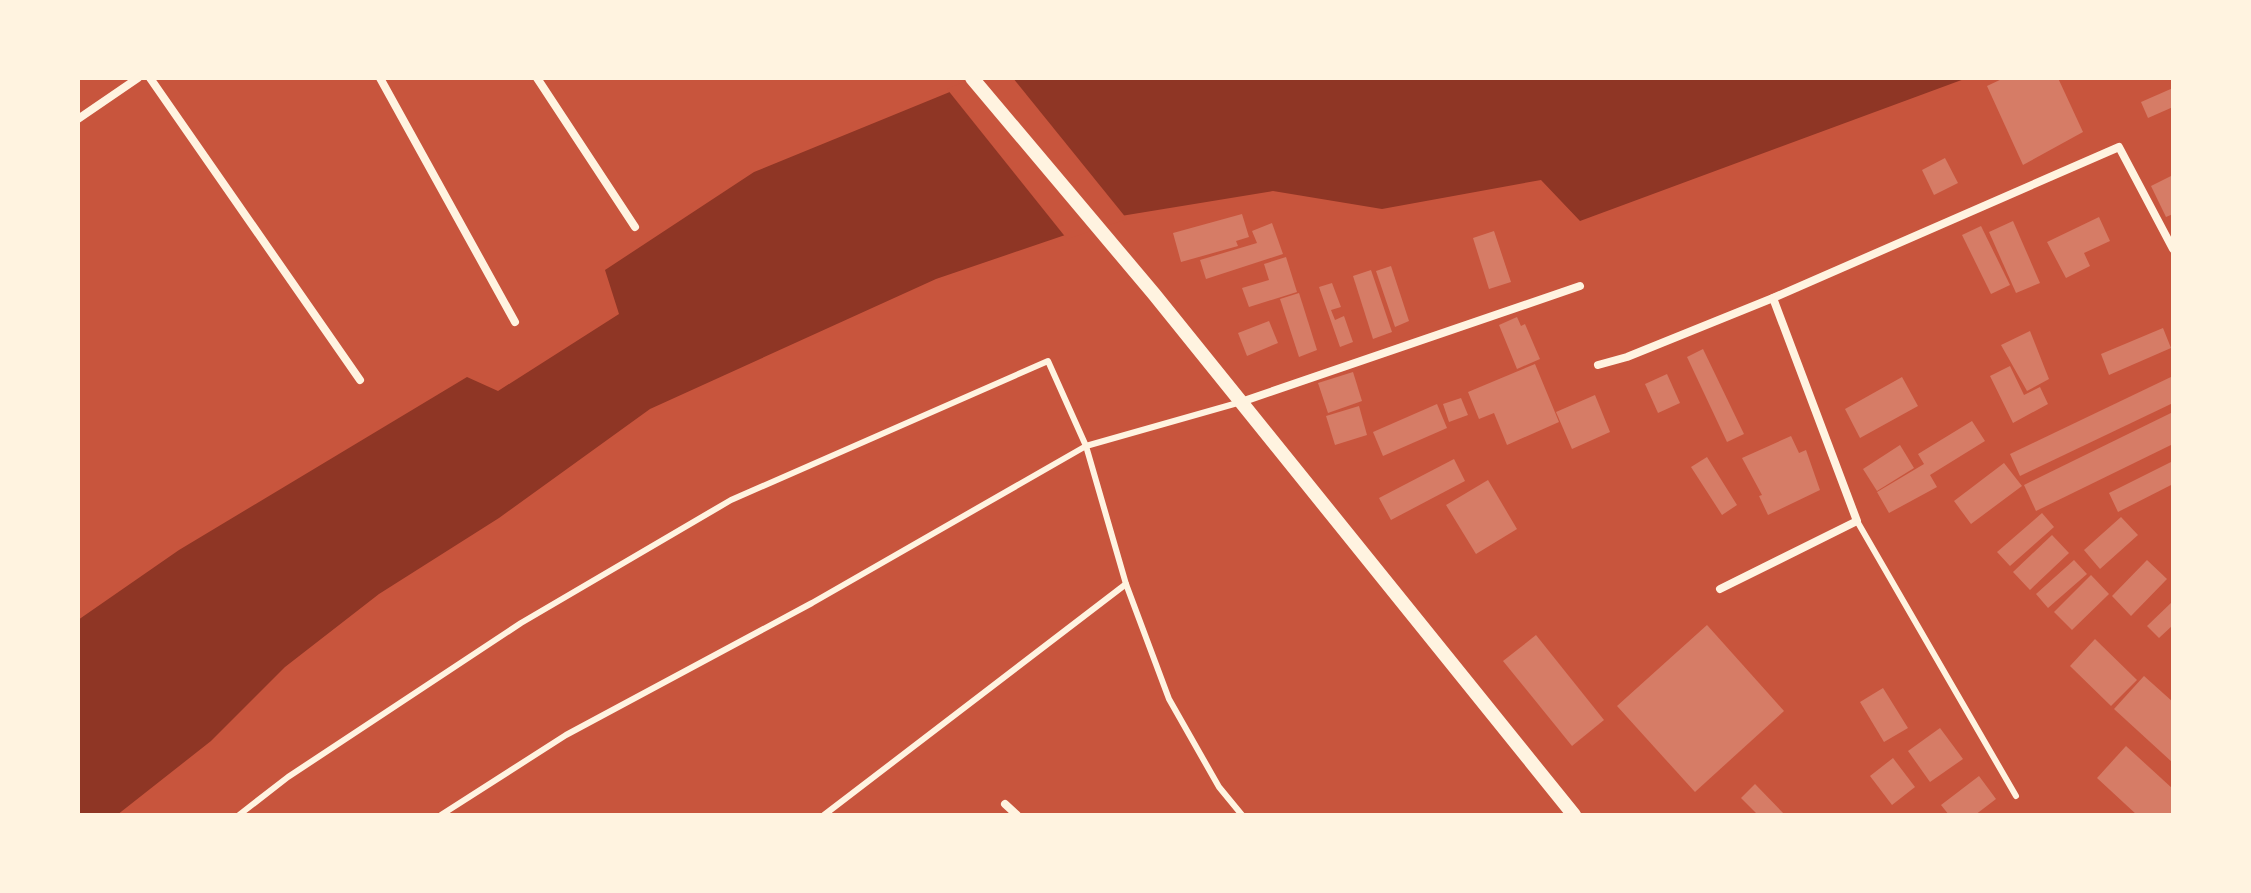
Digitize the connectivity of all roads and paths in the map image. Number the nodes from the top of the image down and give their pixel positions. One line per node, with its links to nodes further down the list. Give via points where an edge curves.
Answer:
1 (138, 78): 6 (street)
2 (150, 78): 13 (street)
3 (380, 78): 11 (street)
4 (537, 78): 7 (street)
5 (972, 78): 14 (street)
6 (78, 119)
7 (635, 227)
8 (2173, 249): 10 (street, via 2119,147)
9 (1580, 286): 14 (street)
10 (1773, 298): 12 (street); 16 (street)
11 (515, 322)
12 (1598, 365)
13 (360, 380)
14 (1241, 402): 15 (lane); 26 (street)
15 (1086, 446): 17 (lane); 21 (lane, via 1048,361 731,500 521,623); 22 (lane, via 812,603 566,735)
16 (1857, 521): 18 (street); 19 (lane)
17 (1126, 584): 23 (lane); 25 (lane, via 1169,699 1219,787)
18 (1720, 589)
19 (2016, 796)
20 (1005, 804): 24 (street)
21 (239, 815)
22 (441, 815)
23 (824, 815)
24 (1017, 815)
25 (1242, 815)
26 (1574, 815)

